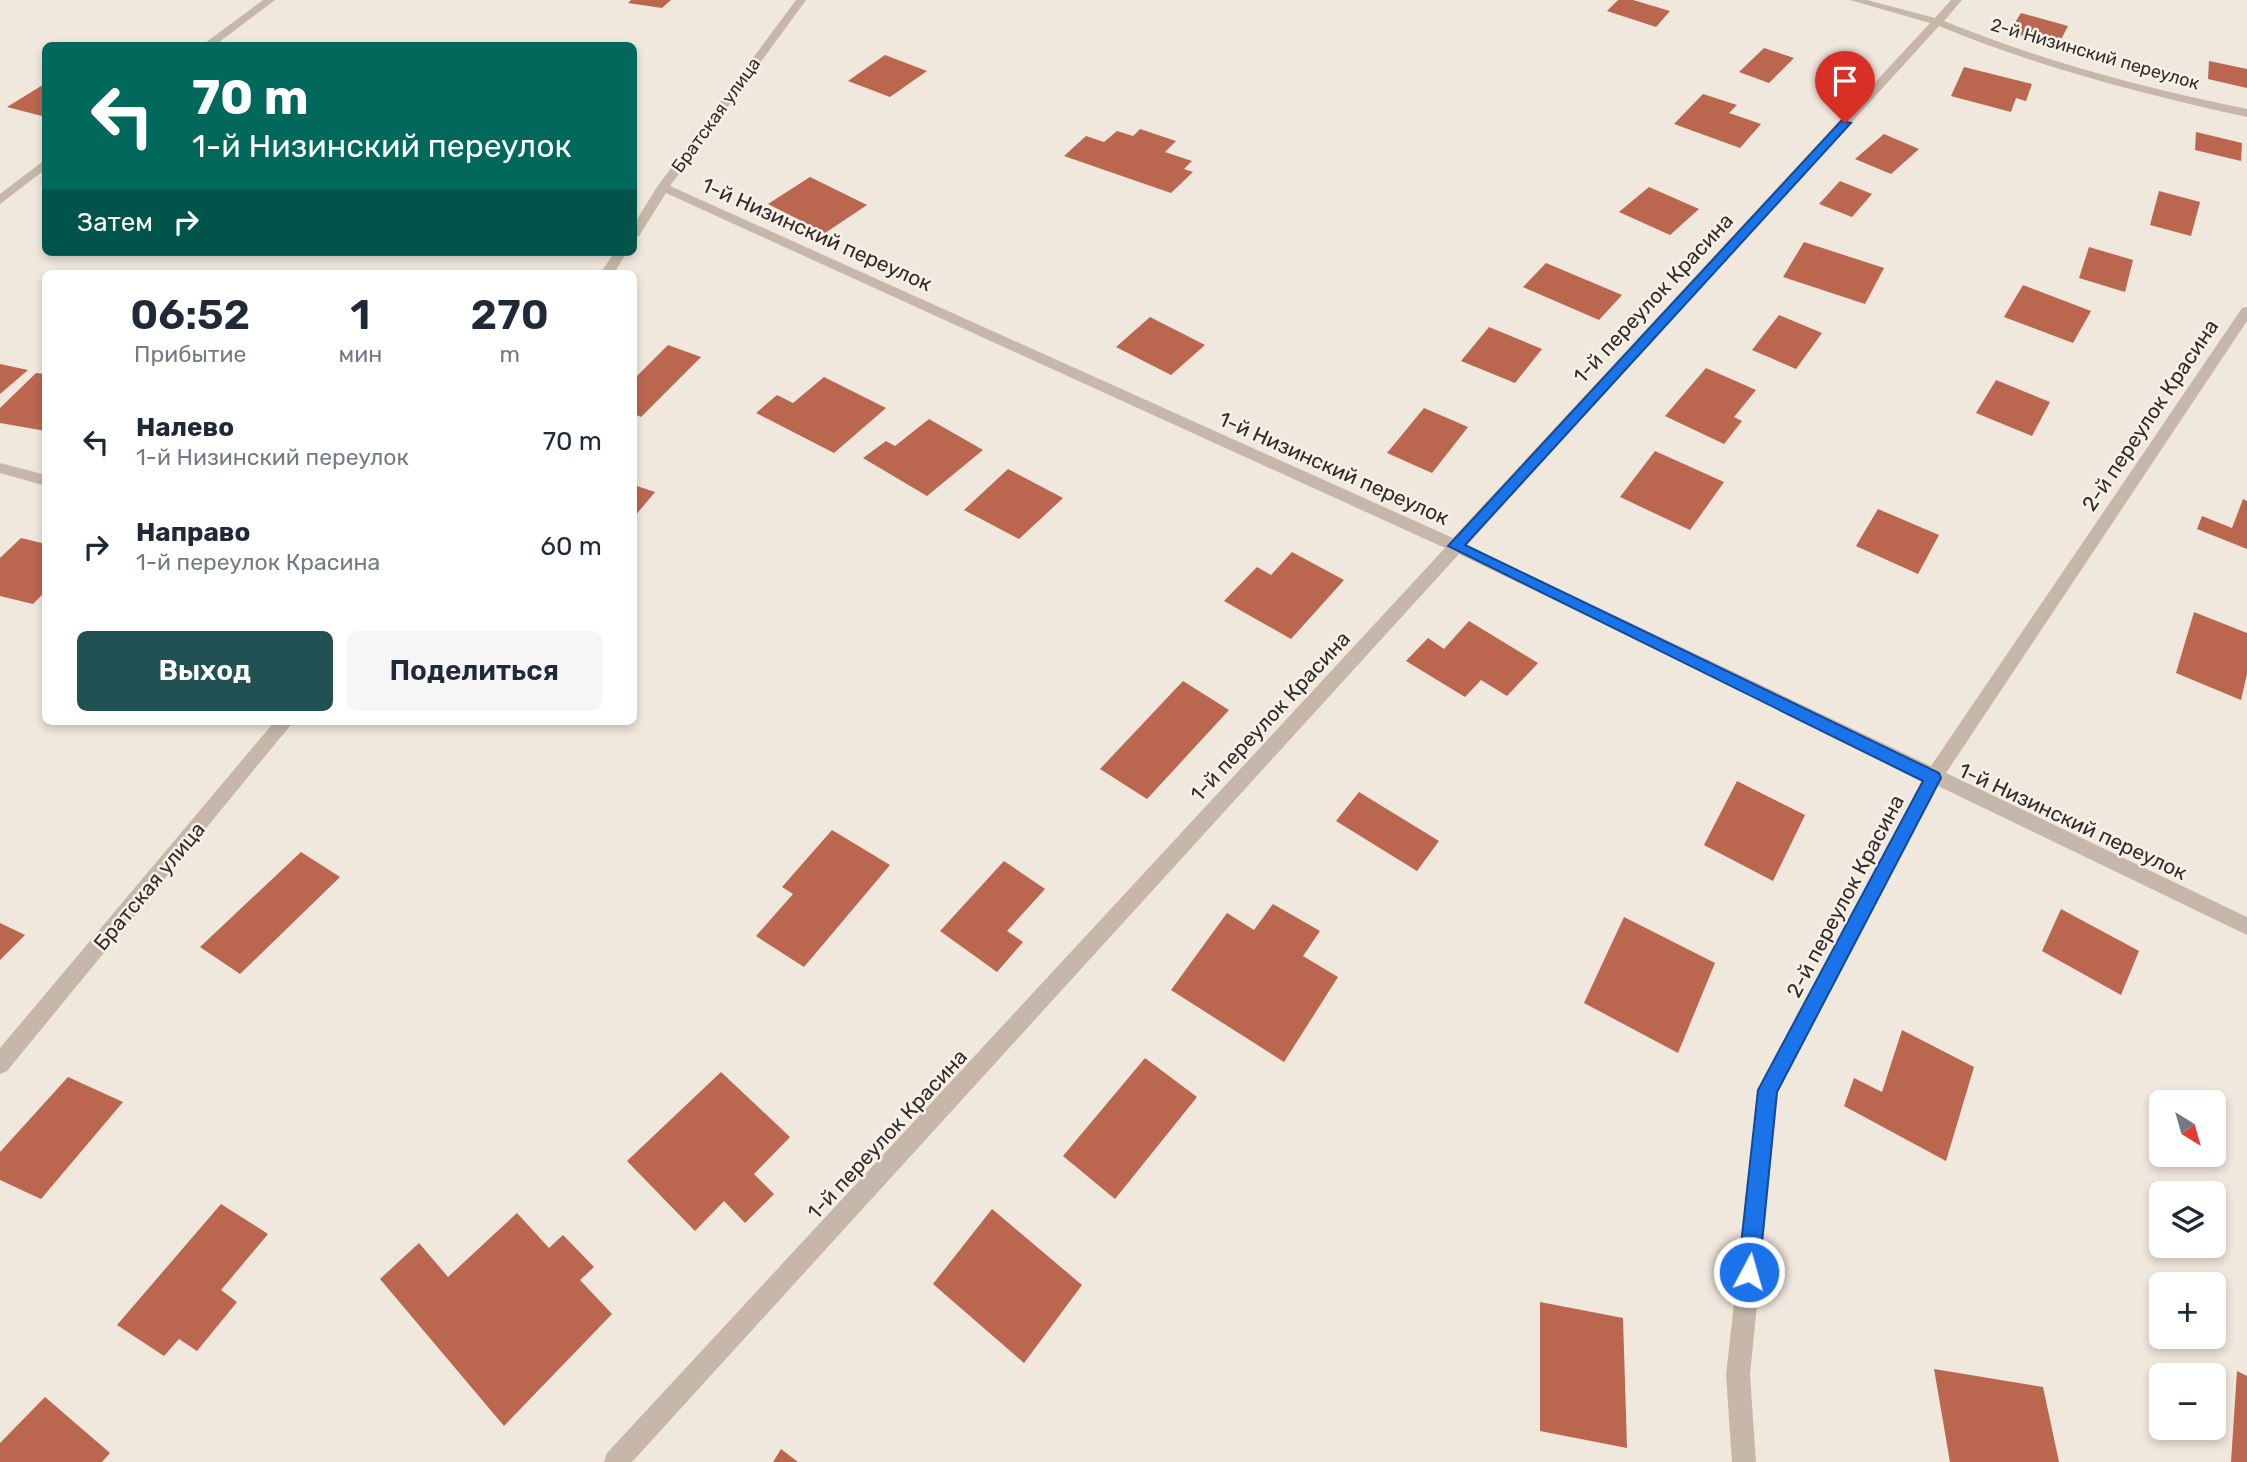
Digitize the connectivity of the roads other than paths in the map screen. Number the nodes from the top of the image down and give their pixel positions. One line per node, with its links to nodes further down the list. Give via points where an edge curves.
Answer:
1 (270, 0): 6 (street)
2 (801, 0): 9 (street, Братская улица)
3 (1855, 0): 5 (street, 2-й Низинский переулок)
4 (1956, 0): 5 (street, 1-й переулок Красина)
5 (1938, 22): 7 (street, 2-й Низинский переулок, via 2008,51); 15 (street, 1-й переулок Красина)
6 (212, 42)
7 (2247, 113)
8 (42, 166): 10 (street)
9 (663, 187): 11 (street, Братская улица); 15 (street, 1-й Низинский переулок)
10 (0, 200)
11 (637, 223)
12 (2247, 311): 17 (street, 2-й переулок Красина)
13 (0, 468): 14 (street)
14 (42, 480)
15 (1456, 546): 17 (street, 1-й Низинский переулок); 20 (street, 1-й переулок Красина)
16 (282, 725): 19 (street, Братская улица)
17 (1933, 778): 18 (street, 1-й Низинский переулок); 21 (street, 2-й переулок Красина, via 1768,1090 1738,1375)
18 (2247, 926)
19 (4, 1055)
20 (616, 1462)
21 (1744, 1462)

